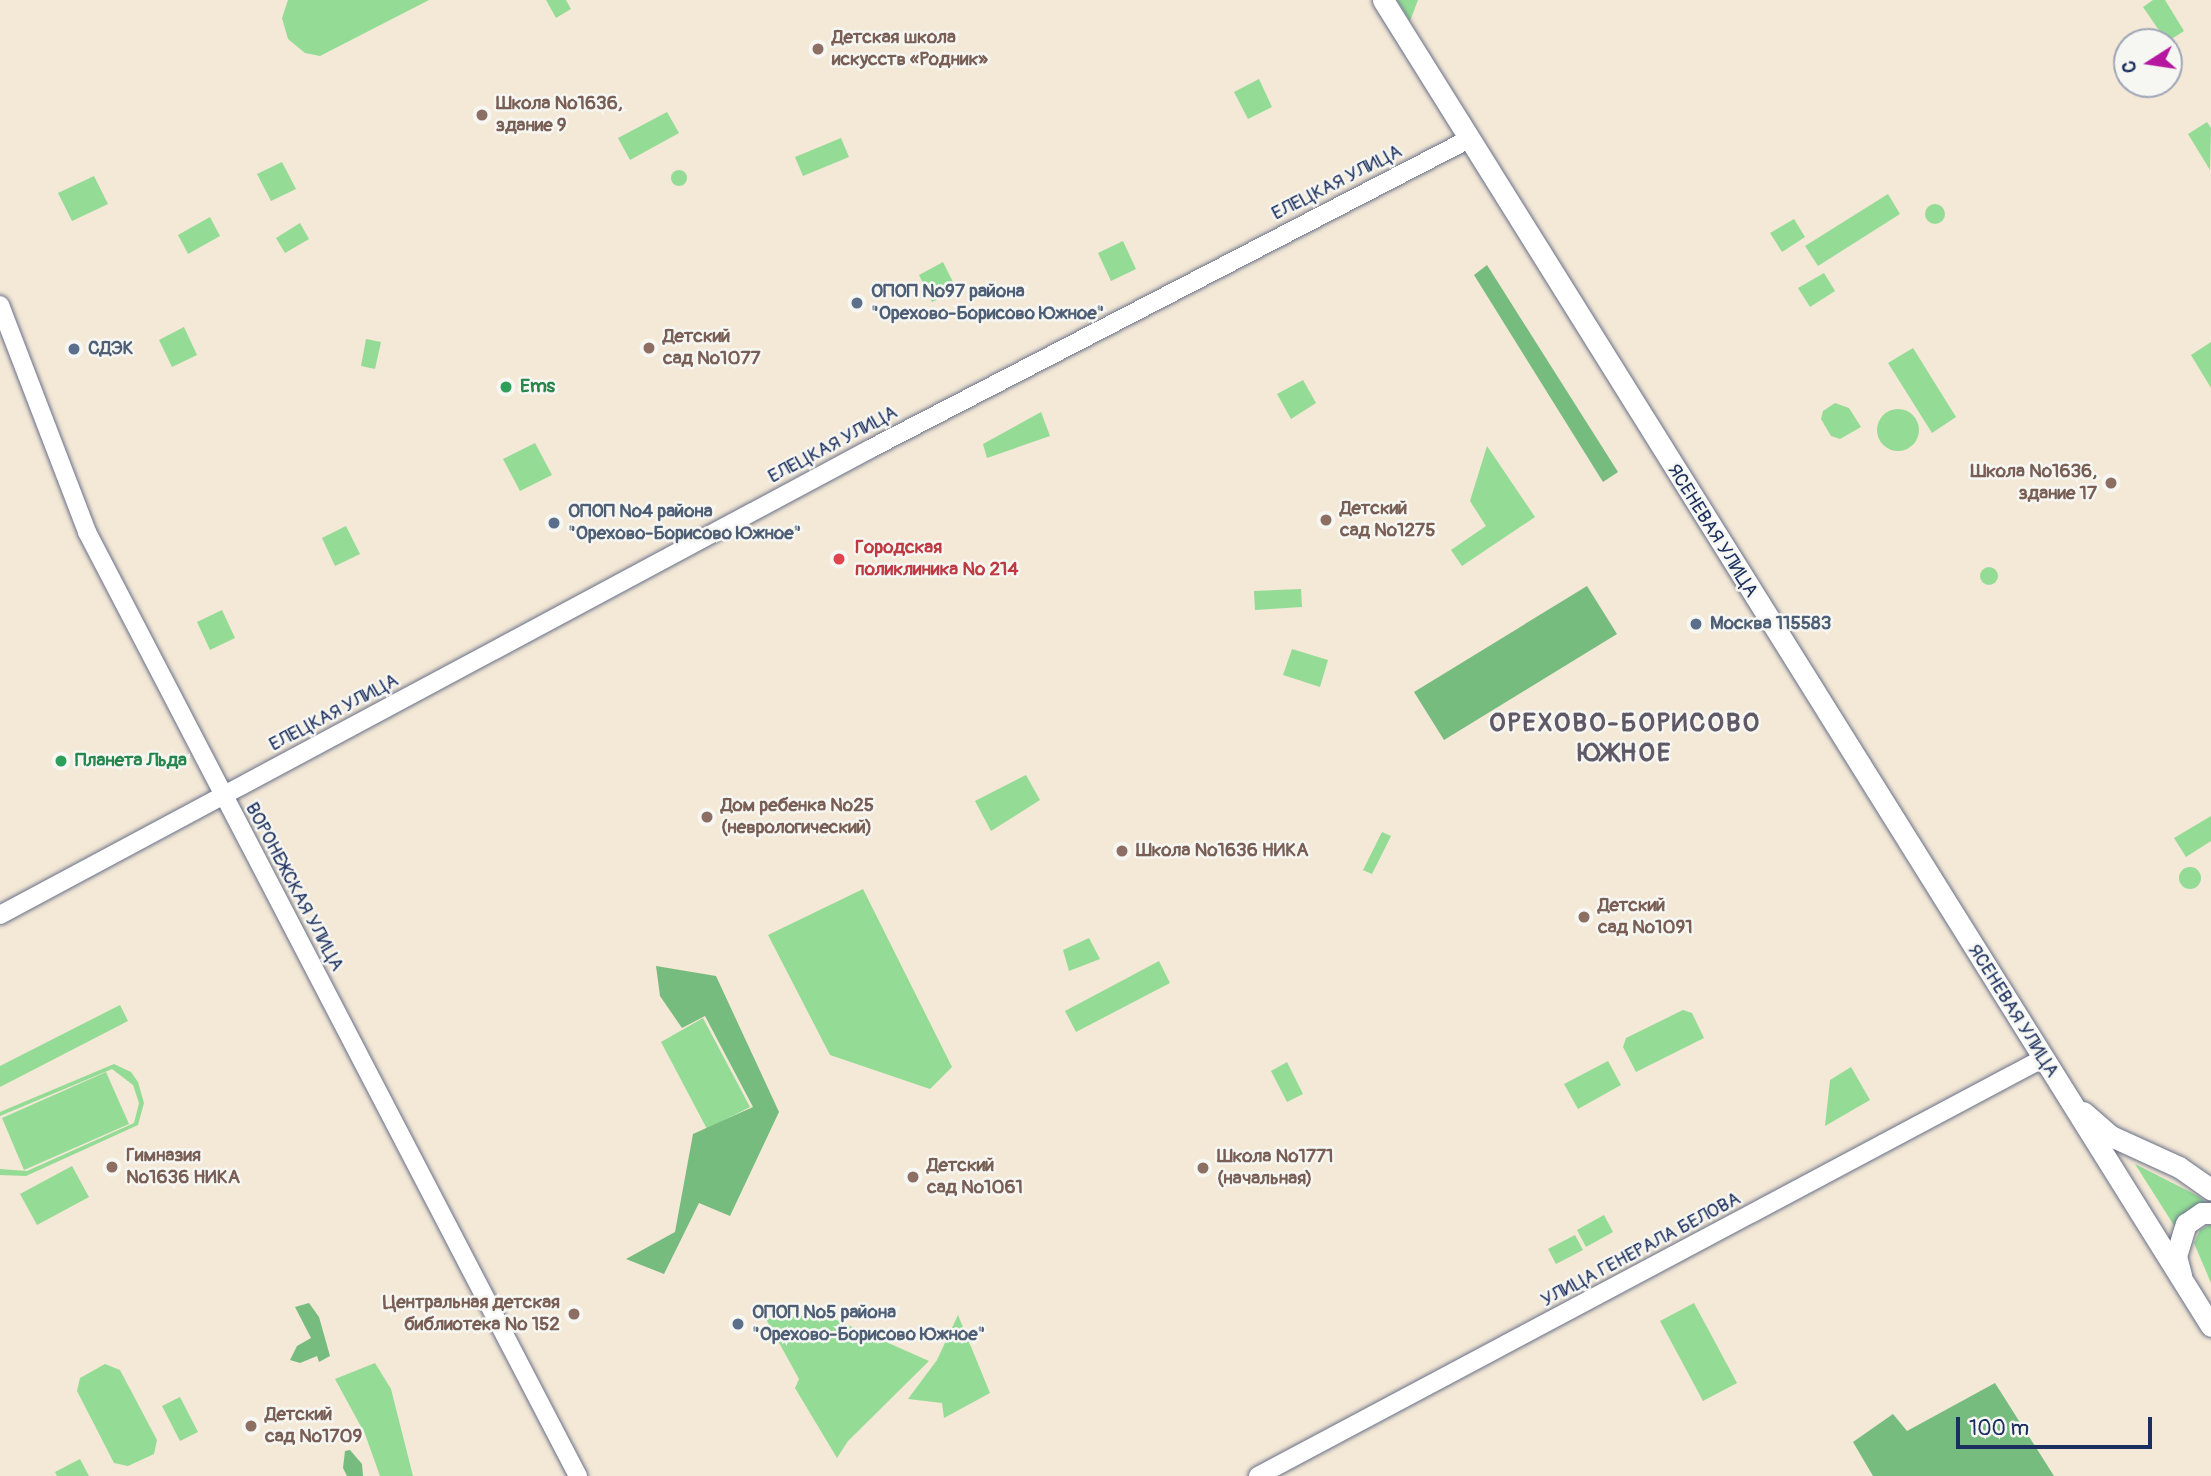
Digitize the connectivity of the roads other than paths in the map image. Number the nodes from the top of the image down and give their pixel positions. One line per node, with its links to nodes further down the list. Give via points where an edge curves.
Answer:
1 (1383, 0): 2 (main road, ЯСЕНЕВАЯ УЛИЦА)
2 (1469, 139): 4 (street, ЕЛЕЦКАЯ УЛИЦА, via 902,432); 6 (main road, ЯСЕНЕВАЯ УЛИЦА)
3 (0, 305): 4 (street, ВОРОНЕЖСКАЯ УЛИЦА, via 87,532)
4 (222, 796): 5 (street, ЕЛЕЦКАЯ УЛИЦА); 12 (street, ВОРОНЕЖСКАЯ УЛИЦА)
5 (0, 915)
6 (2042, 1059): 7 (main road, ЯСЕНЕВАЯ УЛИЦА); 13 (street, УЛИЦА ГЕНЕРАЛА БЕЛОВА)
7 (2065, 1096): 8 (main road, ЯСЕНЕВАЯ УЛИЦА, via 2111,1136 2179,1167); 10 (main road, ЯСЕНЕВАЯ УЛИЦА)
8 (2211, 1189)
9 (2211, 1213): 10 (main road, via 2202,1213 2186,1224 2176,1256)
10 (2182, 1280): 11 (main road, ЯСЕНЕВАЯ УЛИЦА)
11 (2211, 1326)
12 (578, 1476)
13 (1258, 1476)

